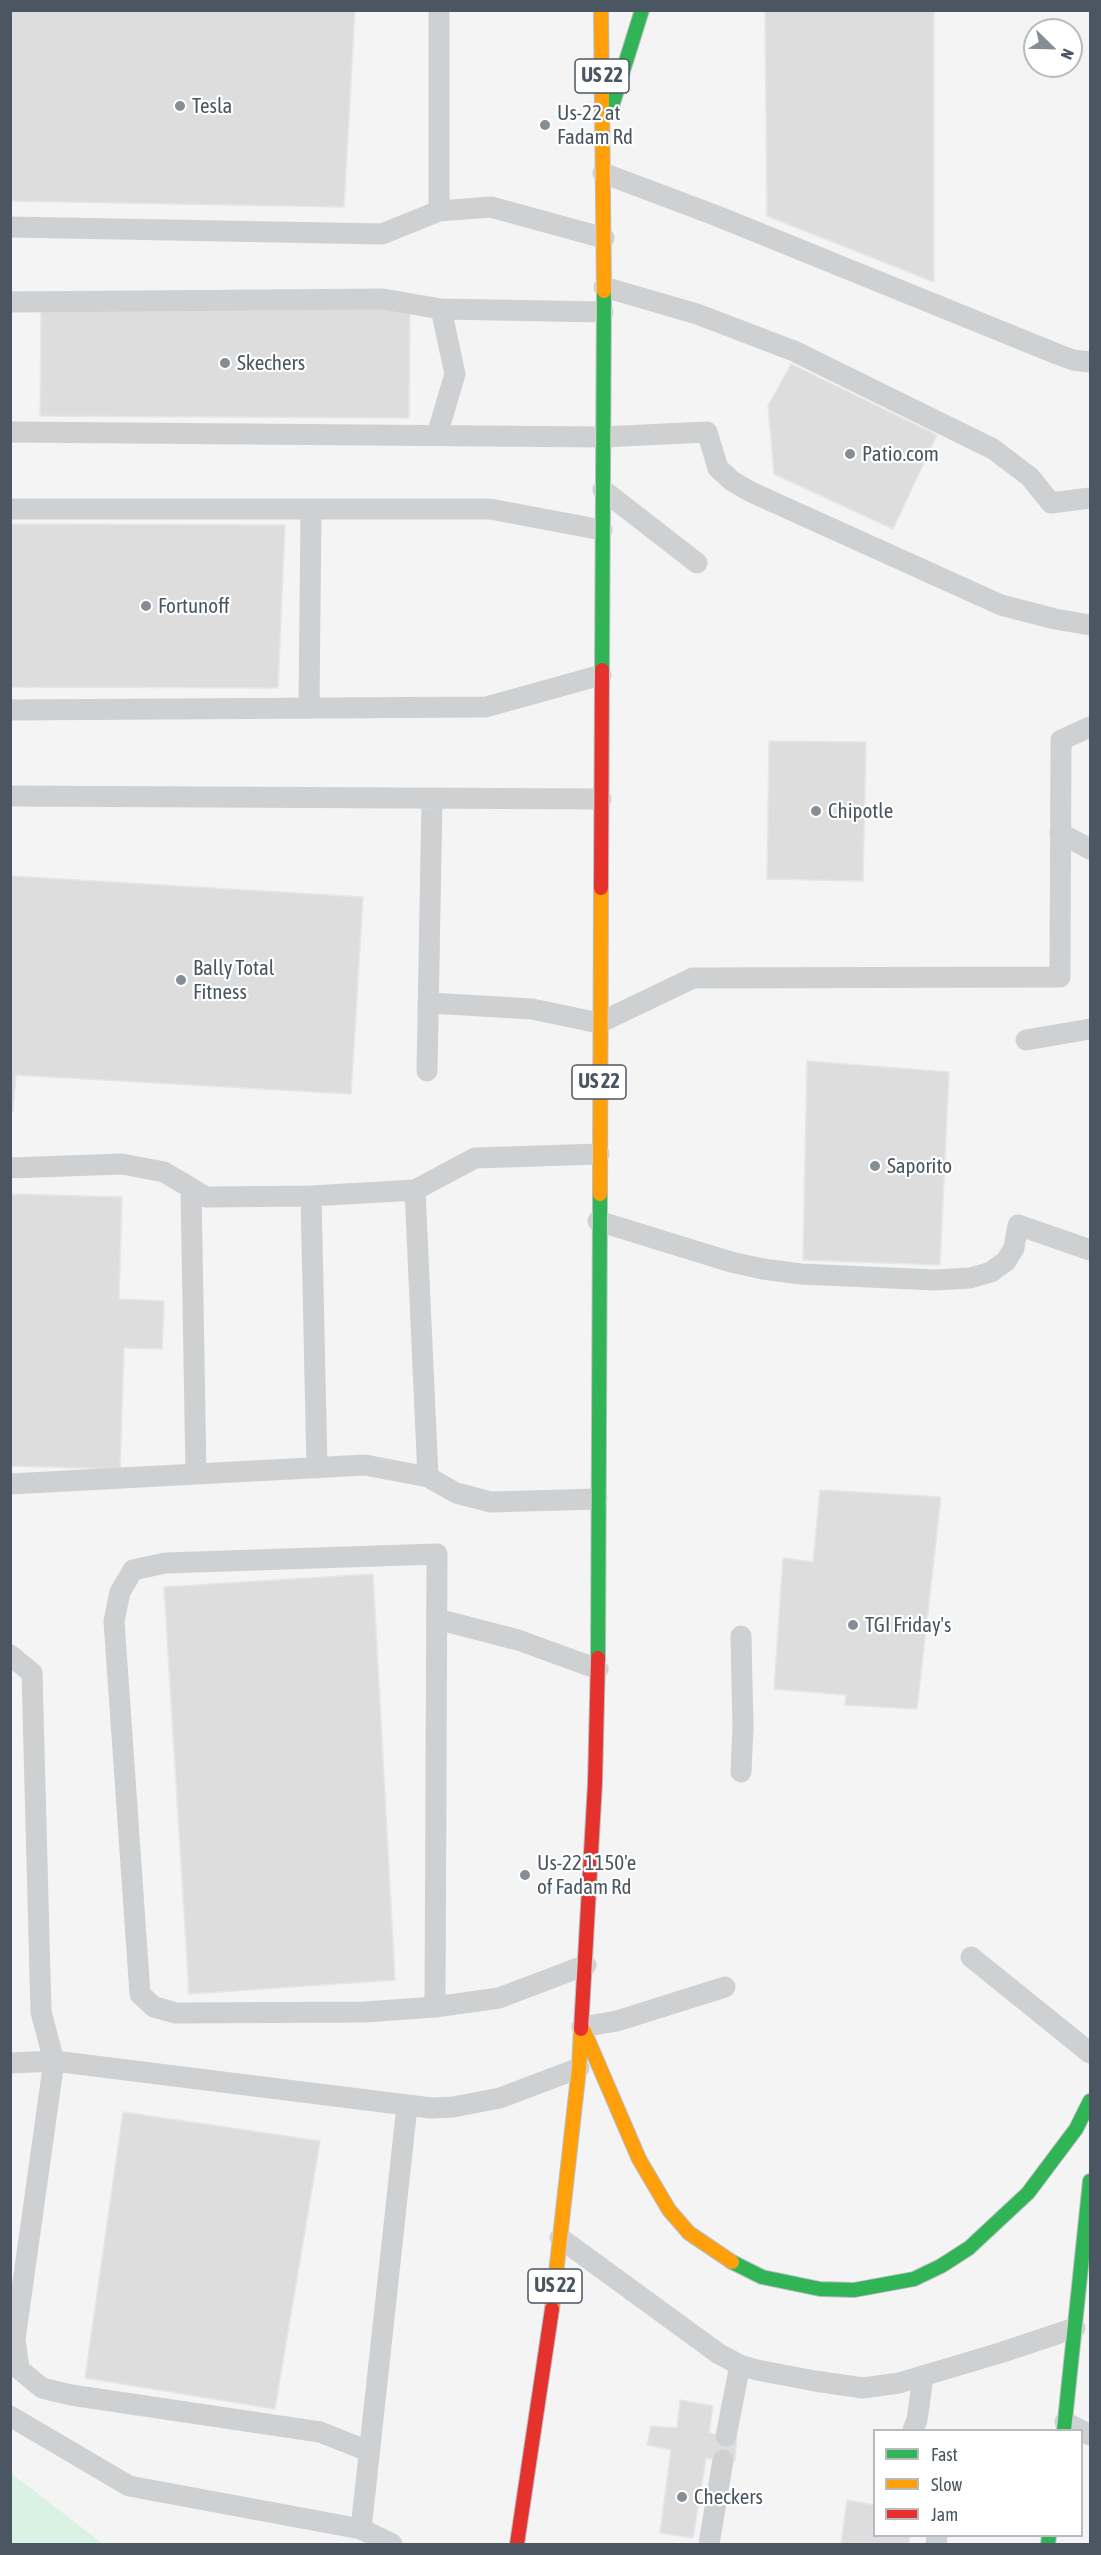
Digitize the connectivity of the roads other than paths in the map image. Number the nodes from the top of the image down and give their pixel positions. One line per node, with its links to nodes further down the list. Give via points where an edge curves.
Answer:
1 (439, 10): 6 (lane)
2 (601, 10): 4 (highway, US 22)
3 (642, 10): 4 (highway)
4 (603, 136): 5 (highway, US 22)
5 (603, 173): 8 (highway, US 22); 13 (lane, via 1057,354)
6 (439, 211): 7 (lane, via 382,234); 8 (lane, via 491,207)
7 (10, 226)
8 (604, 238): 9 (highway, US 22)
9 (604, 287): 12 (highway, US 22); 18 (lane, via 794,351 993,449 1030,477 1051,503)
10 (10, 302): 11 (lane, via 383,299)
11 (441, 309): 12 (lane); 15 (lane, via 454,374)
12 (603, 312): 16 (highway, US 22)
13 (1090, 362)
14 (10, 432): 15 (lane)
15 (437, 435): 16 (lane)
16 (602, 437): 17 (highway, US 22); 23 (lane, via 707,432 718,468 732,481 1001,605)
17 (603, 490): 21 (highway, US 22); 22 (lane)
18 (1090, 498)
19 (10, 509): 20 (lane)
20 (311, 509): 21 (lane, via 490,509); 25 (lane)
21 (602, 530): 24 (highway, US 22)
22 (697, 563)
23 (1090, 625)
24 (601, 675): 25 (lane, via 486,707); 30 (highway, US 22)
25 (309, 708): 26 (lane)
26 (10, 710)
27 (1090, 728): 31 (lane, via 1061,740)
28 (10, 796): 29 (lane)
29 (432, 798): 30 (lane); 33 (lane)
30 (600, 799): 34 (highway, US 22)
31 (1060, 833): 32 (lane); 34 (lane, via 1060,977 693,978)
32 (1090, 849)
33 (430, 1003): 34 (lane, via 532,1009); 37 (lane)
34 (599, 1023): 38 (highway, US 22)
35 (1090, 1029): 36 (lane)
36 (1026, 1040)
37 (428, 1071)
38 (599, 1154): 41 (lane, via 475,1158); 43 (highway, US 22)
39 (10, 1168): 40 (lane, via 122,1164 164,1172)
40 (191, 1189): 42 (lane, via 206,1197); 46 (lane)
41 (415, 1190): 42 (lane); 47 (lane)
42 (311, 1196): 45 (lane)
43 (598, 1221): 44 (lane, via 730,1262 801,1274 970,1278 999,1268 1014,1248 1018,1225); 49 (highway, US 22)
44 (1090, 1250)
45 (317, 1468): 46 (lane); 47 (lane, via 365,1465)
46 (196, 1474): 48 (lane)
47 (428, 1477): 49 (lane, via 456,1493 491,1502)
48 (10, 1484)
49 (597, 1499): 53 (highway, US 22)
50 (437, 1619): 53 (lane, via 518,1640); 58 (lane); 58 (lane, via 437,1554 165,1563 133,1570 120,1592 114,1621 140,1994 154,2007 176,2013 365,2012)
51 (741, 1636): 54 (lane)
52 (10, 1655): 61 (lane, via 32,1673 41,2012)
53 (598, 1669): 56 (highway, US 22)
54 (741, 1772)
55 (971, 1957): 60 (lane)
56 (586, 1965): 58 (lane, via 499,1998); 59 (highway, US 22)
57 (725, 1987): 59 (lane, via 635,2016)
58 (435, 2007)
59 (582, 2027): 63 (highway, US 22); 64 (highway, via 639,2159 664,2202 689,2233 711,2250 762,2277 810,2288 854,2290 884,2286 941,2266 969,2248 1028,2193 1076,2129)
60 (1090, 2053)
61 (54, 2061): 62 (lane); 65 (lane); 76 (lane, via 15,2339 19,2369 42,2388 71,2395 320,2432)
62 (10, 2063)
63 (579, 2068): 65 (lane, via 476,2104 453,2108); 68 (highway, US 22)
64 (1090, 2101)
65 (407, 2106): 76 (lane)
66 (1090, 2181): 67 (highway)
67 (1088, 2236): 69 (highway)
68 (560, 2238): 70 (lane, via 700,2342); 80 (highway, US 22)
69 (1075, 2328): 71 (lane); 73 (highway)
70 (740, 2365): 71 (lane, via 863,2388); 75 (lane)
71 (923, 2376): 74 (lane)
72 (10, 2416): 78 (lane, via 129,2486)
73 (1064, 2426)
74 (917, 2427)
75 (726, 2436)
76 (368, 2451): 78 (lane)
77 (723, 2460): 81 (lane)
78 (361, 2529): 79 (lane)
79 (393, 2544)
80 (517, 2544)
81 (709, 2544)

